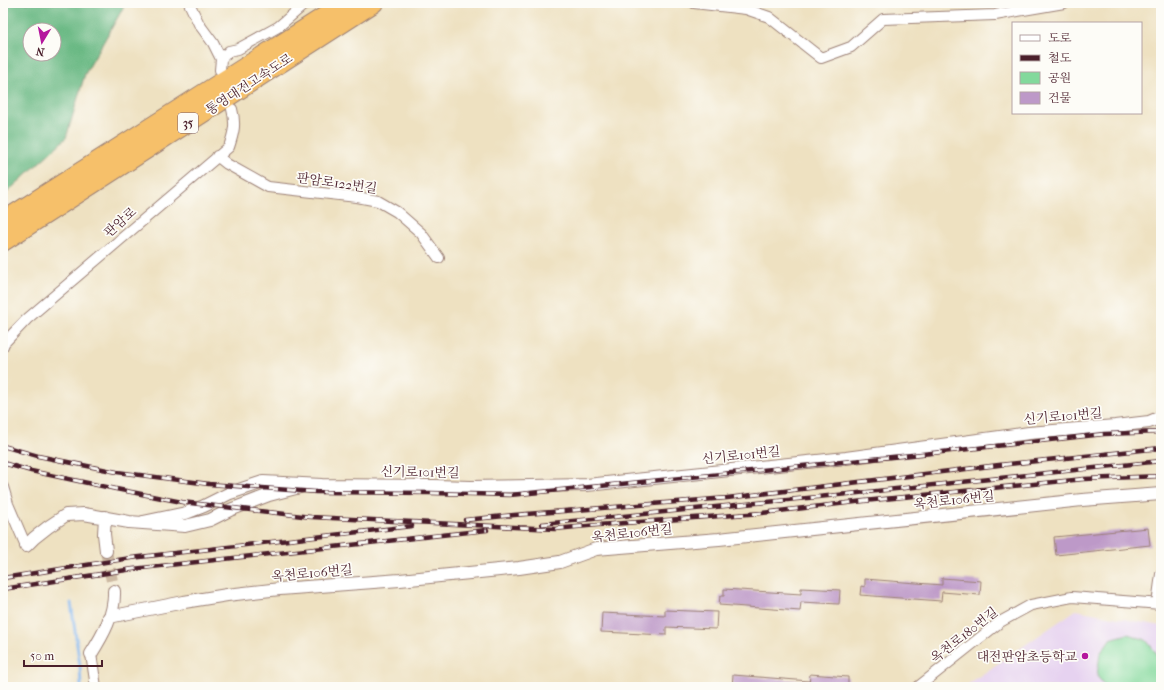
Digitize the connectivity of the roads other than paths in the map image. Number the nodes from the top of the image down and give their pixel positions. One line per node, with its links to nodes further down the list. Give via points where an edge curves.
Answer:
1 (189, 3): 7 (street)
2 (306, 3): 7 (street, via 278,27 238,49 229,50)
3 (345, 3): 11 (highway, 통영대전고속도로 / 35)
4 (374, 3): 12 (highway, 통영대전고속도로 / 35)
5 (694, 3): 6 (street, via 746,9 769,17 821,58 851,47 884,19 995,15)
6 (1064, 3)
7 (221, 59): 8 (street)
8 (220, 70)
9 (232, 109): 10 (street, 판암로, via 235,120 234,133 229,147)
10 (217, 156): 13 (street, 판암로122번길, via 268,187 378,201 397,212 421,233); 14 (street, 판암로, via 27,319)
11 (3, 221)
12 (3, 242)
13 (439, 258)
14 (3, 346)
15 (1161, 417): 18 (street, 신기로101번길, via 1149,422 1029,433 846,458 587,485 471,487 263,482 230,493 186,513 143,522)
16 (3, 487): 19 (street)
17 (1161, 494): 24 (street, 옥천로106번길, via 596,549 560,562 511,569 227,595)
18 (105, 517): 19 (street, 신기로101번길, via 66,515); 20 (street)
19 (26, 546)
20 (106, 551)
21 (1161, 574): 23 (street)
22 (114, 591): 24 (street, via 112,612)
23 (1159, 604): 26 (street, 옥천로180번길, via 1072,596 1031,605 1000,622)
24 (109, 617): 25 (street, via 103,636)
25 (92, 654): 27 (street)
26 (925, 685)
27 (96, 687)

